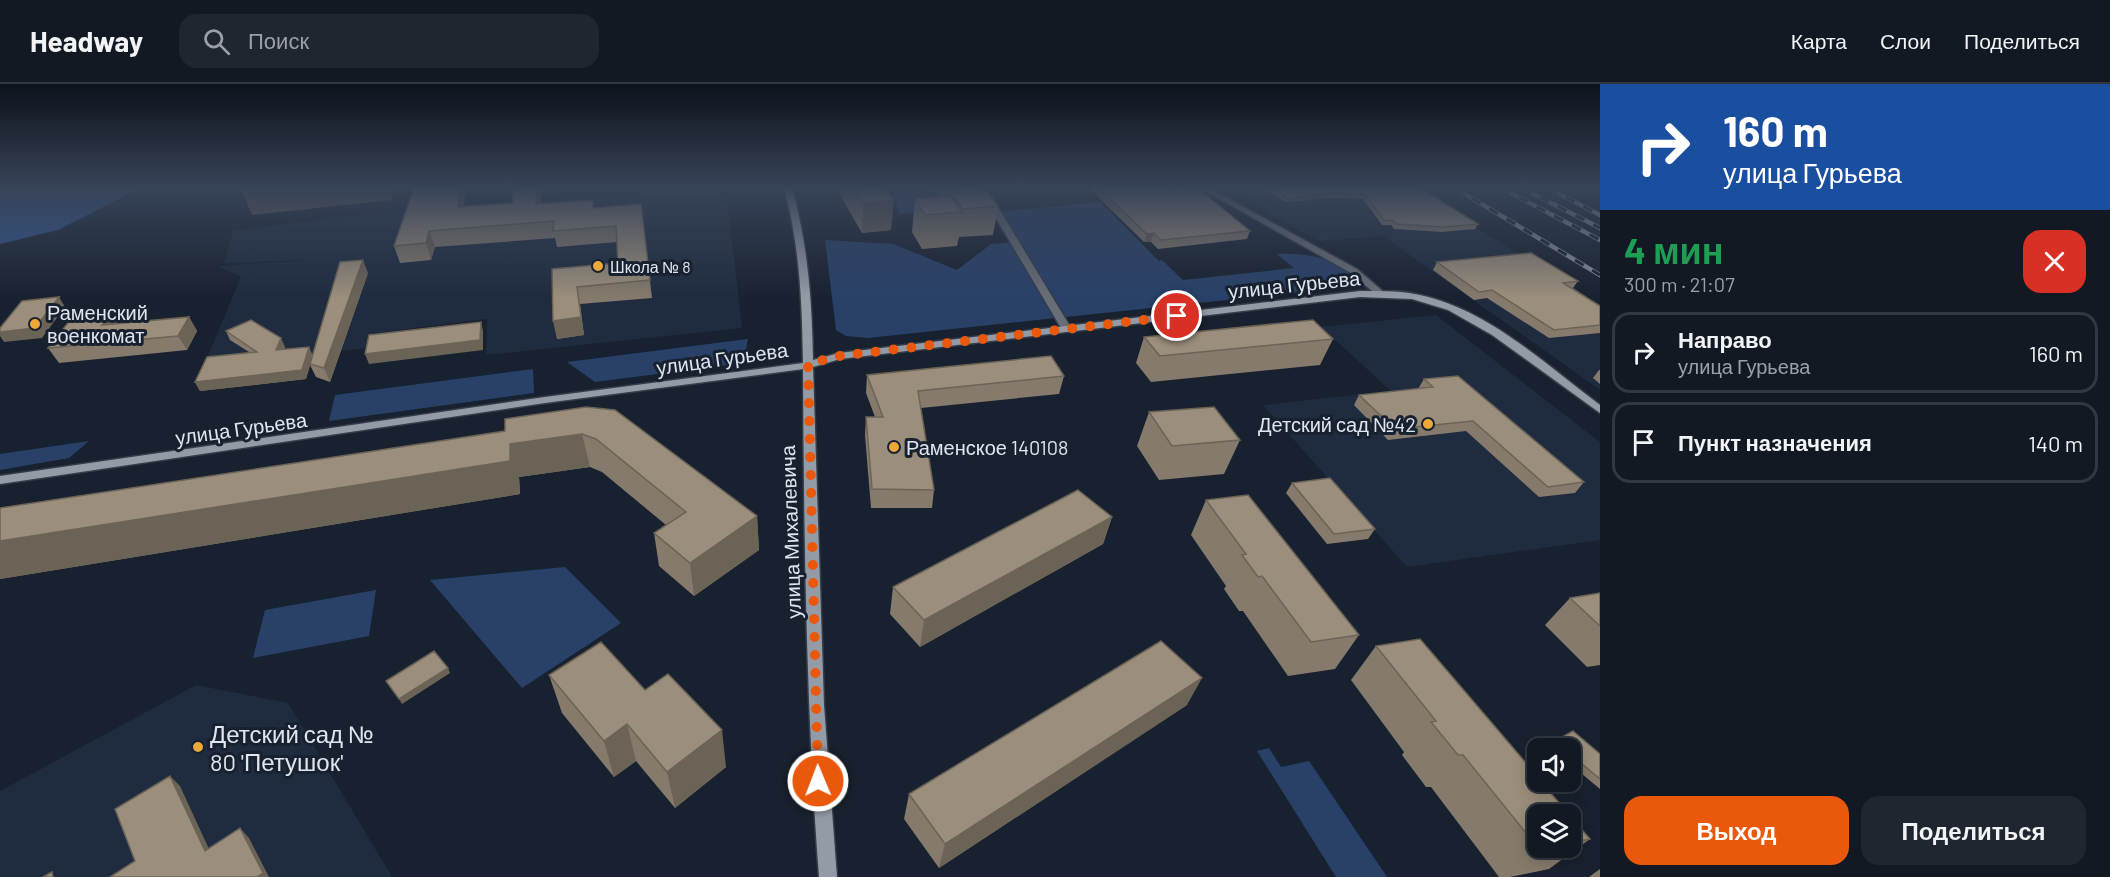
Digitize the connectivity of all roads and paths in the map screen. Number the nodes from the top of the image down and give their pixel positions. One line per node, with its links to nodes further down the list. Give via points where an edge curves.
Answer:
1 (798, 225): 6 (main road, улица Михалевича)
2 (1006, 225): 5 (street)
3 (1271, 225): 4 (street, via 1354,271)
4 (1381, 294): 5 (main road, улица Гурьева); 7 (main road, улица Гурьева, via 1417,297 1450,307 1484,326)
5 (1066, 328): 6 (main road, улица Гурьева, via 839,356)
6 (808, 364): 8 (main road, улица Гурьева); 9 (main road, улица Михалевича, via 818,781)
7 (1600, 410)
8 (0, 480)
9 (828, 877)

